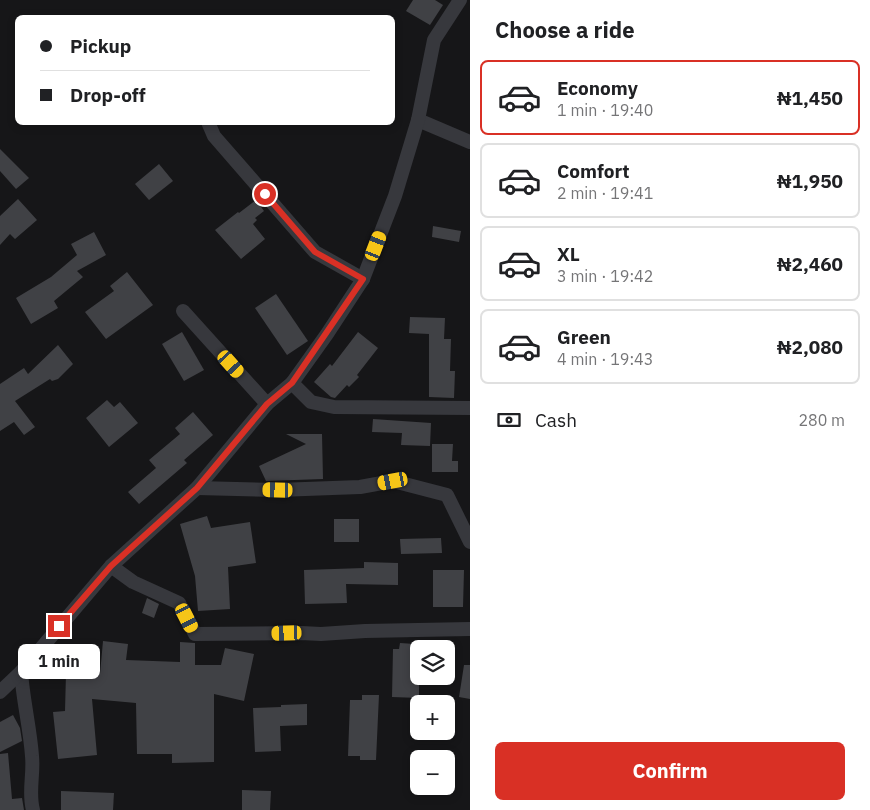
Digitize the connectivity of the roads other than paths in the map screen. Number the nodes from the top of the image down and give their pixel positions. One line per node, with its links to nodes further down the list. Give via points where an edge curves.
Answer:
1 (460, 0): 2 (street, via 434,40)
2 (418, 120): 4 (street); 5 (street, via 395,196)
3 (209, 125): 5 (street, via 214,136 315,252)
4 (470, 142)
5 (363, 279): 7 (street)
6 (183, 311): 8 (street)
7 (292, 383): 8 (street); 9 (street, via 311,402 334,407)
8 (267, 404): 10 (street)
9 (470, 408)
10 (197, 488): 11 (street, via 278,490 360,487 393,481 447,495); 12 (street)
11 (470, 542)
12 (111, 566): 13 (street, via 133,582 179,603 195,634); 14 (street)
13 (470, 629)
14 (21, 672): 15 (street); 16 (street, via 32,758 30,798)
15 (0, 692)
16 (33, 810)

